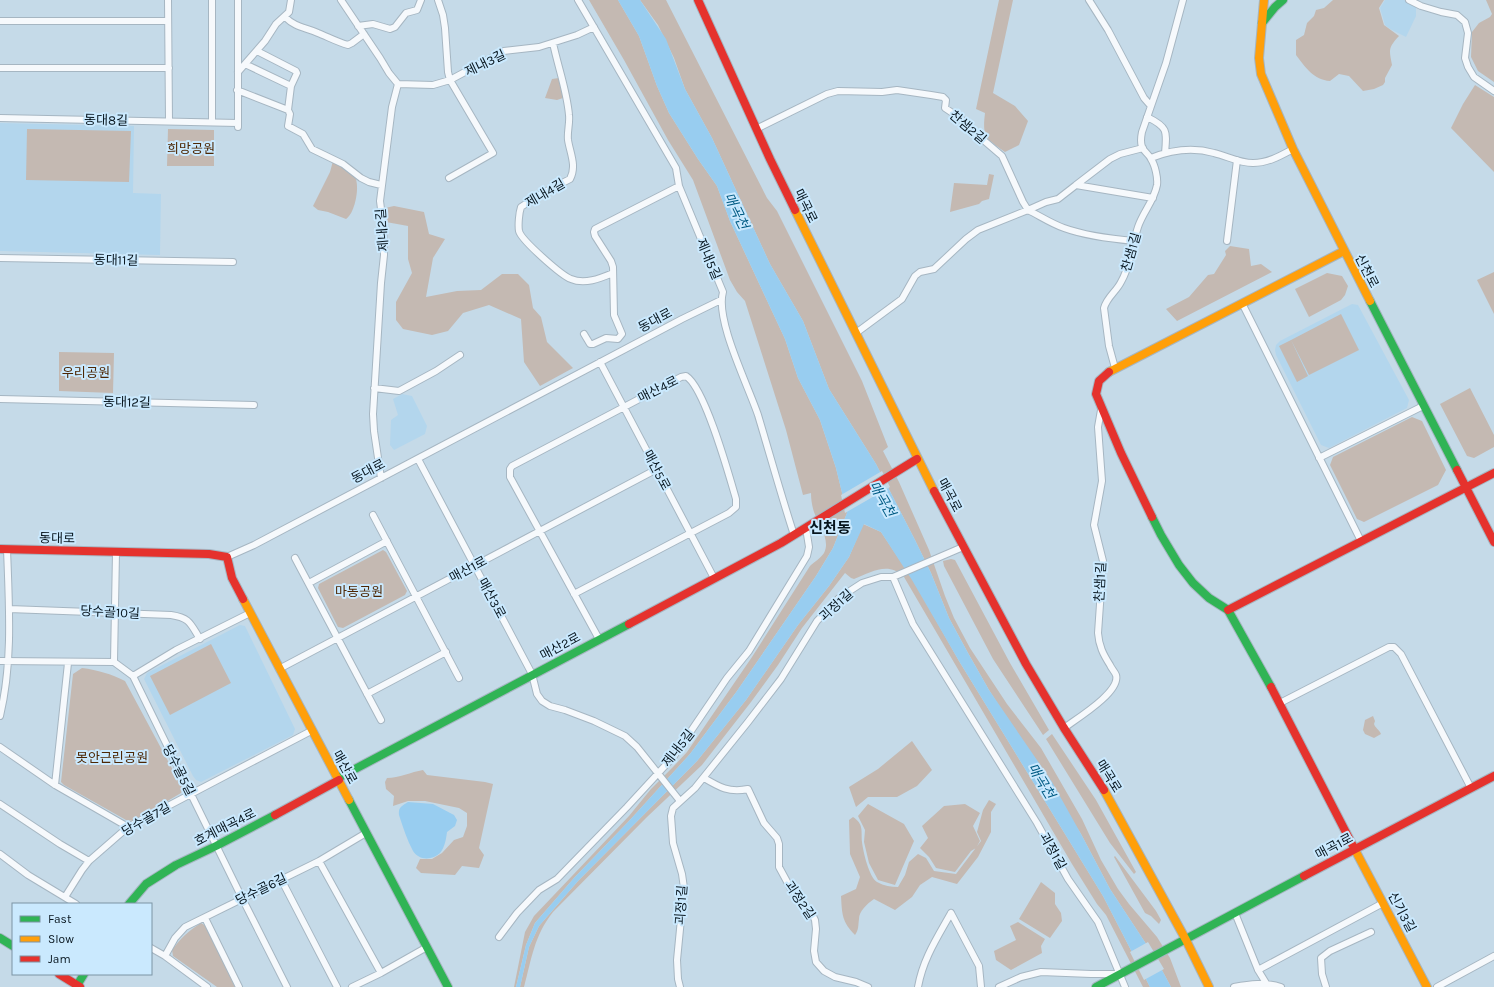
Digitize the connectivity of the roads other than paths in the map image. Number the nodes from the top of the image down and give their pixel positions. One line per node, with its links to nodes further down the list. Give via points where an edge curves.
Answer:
1 (168, 0): 17 (street)
2 (212, 0): 38 (street)
3 (238, 0): 27 (street)
4 (291, 0): 15 (street)
5 (341, 0): 19 (street)
6 (421, 0): 19 (street, via 417,10 406,13 395,27 390,29 373,24)
7 (438, 0): 28 (street, via 443,15)
8 (578, 0): 20 (street, 제내5길)
9 (698, 0): 39 (street, 매곡로)
10 (1089, 0): 33 (street, via 1144,98)
11 (1182, 0): 33 (street, via 1166,64)
12 (1264, 0): 18 (street, 신천로)
13 (1283, 0): 18 (street)
14 (1409, 0): 32 (street, via 1421,6 1457,15 1465,22 1468,33 1465,58 1468,67 1474,77)
15 (285, 18): 21 (street, via 297,27 348,45); 23 (street, via 276,24)
16 (0, 21): 17 (street)
17 (168, 21): 26 (street)
18 (1262, 24): 41 (street, 신천로, via 1259,58 1261,74)
19 (358, 26): 21 (street)
20 (594, 27): 22 (street, 제내3길); 48 (street, 제내5길, via 676,168)
21 (364, 34): 29 (street)
22 (553, 43): 28 (street, 제내3길, via 504,51); 56 (street, 제내4길, via 566,98 569,116 568,139 574,165 570,179 521,207 519,232 551,265 572,280 593,280)
23 (257, 51): 24 (street); 30 (street, via 296,71)
24 (245, 64): 27 (street); 30 (street)
25 (0, 68): 26 (street)
26 (169, 68): 37 (street)
27 (238, 72): 31 (street)
28 (450, 80): 29 (street, 제내3길, via 433,85); 45 (street, via 493,153)
29 (398, 84): 46 (street, 제내2길, via 392,107)
30 (291, 86): 34 (street)
31 (237, 90): 34 (street); 38 (street, 동대8길, via 238,125)
32 (1494, 92)
33 (1151, 106): 35 (street)
34 (288, 110): 46 (street, via 288,126 303,134 312,149 343,164 361,178)
35 (1147, 117): 40 (street, via 1142,132); 42 (street, via 1164,128)
36 (0, 118): 37 (street, 동대8길)
37 (169, 121): 38 (street, 동대8길)
38 (212, 122)
39 (756, 128): 50 (street, 찬샘2길, via 838,90 897,90 943,97 946,100 945,108 960,118 1002,156); 60 (street, 매곡로)
40 (1143, 148): 43 (street, 찬샘1길); 47 (street, via 1110,159)
41 (1293, 149): 44 (street, via 1268,161 1252,163); 53 (street, 신천로)
42 (1165, 152): 43 (street); 44 (street, via 1213,152)
43 (1151, 158): 49 (street, 찬샘1길, via 1158,183)
44 (1237, 160): 52 (street)
45 (449, 178)
46 (381, 185): 64 (street, 제내2길, via 384,255)
47 (1076, 185): 49 (street); 50 (street, via 1058,199)
48 (679, 186): 56 (street, via 595,229 595,236 611,261); 57 (street, 제내5길, via 723,292)
49 (1153, 198): 51 (street, 찬샘1길, via 1138,227)
50 (1028, 210): 51 (street, via 1063,228 1112,239); 60 (street, via 978,230 934,269 920,272 915,276 902,299)
51 (1135, 241): 63 (street, 찬샘1길, via 1125,275 1104,308)
52 (1227, 241)
53 (1344, 251): 58 (street); 67 (street, 신천로)
54 (0, 258): 55 (street, 동대11길)
55 (233, 262)
56 (613, 273): 59 (street, via 614,315 622,334 618,339 606,338 590,344)
57 (721, 300): 62 (street, 동대로); 81 (street, 제내5길, via 725,326 757,413)
58 (1242, 303): 63 (street); 70 (street)
59 (584, 334)
60 (856, 334): 72 (street, 매곡로)
61 (460, 355): 64 (street, via 399,391)
62 (600, 362): 68 (street, 매산5로); 71 (street, 동대로)
63 (1115, 368): 69 (street, via 1102,377 1097,385 1096,394)
64 (374, 388): 75 (street, 제내2길, via 374,431)
65 (0, 399): 66 (street, 동대12길)
66 (254, 405)
67 (1423, 406): 70 (street); 76 (street, 신천로)
68 (624, 407): 73 (street, 매산5로); 79 (street, 매산4로, via 512,466 510,477); 80 (street, 매산4로, via 681,377 686,376 694,384 716,433 737,503 729,513)
69 (1101, 410): 97 (street, via 1160,535 1179,565 1209,598); 116 (street, 찬샘1길, via 1098,427 1102,481 1094,525 1103,561 1098,642 1116,675 1116,684 1104,698)
70 (1319, 458): 83 (street)
71 (418, 459): 75 (street, 동대로); 90 (street, 매산3로)
72 (917, 460): 78 (street, 매산2로); 85 (street, 매곡로)
73 (657, 469): 79 (street, 매산1로); 80 (street, 매산5로)
74 (1494, 473): 76 (street)
75 (381, 478): 88 (street, 동대로, via 254,546)
76 (1466, 487): 83 (street); 84 (street, 신천로)
77 (374, 515): 82 (street)
78 (809, 526): 81 (street, 매산2로); 119 (street, 제내5길, via 810,547 788,589 749,651)
79 (540, 531): 90 (street, 매산1로); 94 (street, 매산4로)
80 (690, 533): 92 (street, 매산5로); 94 (street, 매산4로)
81 (794, 535): 92 (street, 매산2로)
82 (387, 541): 93 (street); 95 (street)
83 (1361, 541): 97 (street)
84 (1494, 542)
85 (963, 546): 91 (street); 116 (street, 매곡로, via 1002,621)
86 (3, 549): 87 (street, 동대로); 96 (street)
87 (116, 552): 88 (street, 동대로, via 209,554); 98 (street)
88 (227, 557): 99 (street, 매산로, via 232,578)
89 (295, 558): 93 (street)
90 (475, 566): 95 (street, 매산1로); 109 (street, 매산3로)
91 (894, 577): 121 (street, 괴정1길, via 881,577 862,583 839,598 817,621 781,679); 154 (street, 괴정1길, via 913,624 1037,823 1068,879 1098,922)
92 (714, 578): 102 (street, 매산2로)
93 (309, 583): 100 (street)
94 (574, 594): 102 (street, 매산4로)
95 (416, 597): 100 (street, 매산1로); 103 (street)
96 (9, 609): 98 (street, 당수골10길); 105 (street)
97 (1228, 610): 113 (street, 신기3길)
98 (116, 612): 101 (street, 당수골10길, via 183,617 188,620); 106 (street)
99 (250, 613): 101 (street); 108 (street, 매산로)
100 (338, 638): 108 (street, 매산1로); 112 (street)
101 (200, 639): 110 (street)
102 (599, 639): 109 (street, 매산2로)
103 (446, 652): 111 (street); 112 (street)
104 (0, 661): 105 (street)
105 (8, 662): 107 (street); 114 (street)
106 (114, 662): 107 (street); 110 (street, 당수골5길)
107 (68, 663): 123 (street)
108 (279, 670): 117 (street, 매산로)
109 (532, 674): 119 (street, 매산3로, via 537,694 542,701 625,736); 122 (street, 매산2로)
110 (133, 676): 125 (street, 당수골5길)
111 (459, 678)
112 (367, 694): 115 (street)
113 (1280, 703): 124 (street, via 1389,647 1394,648 1401,654); 131 (street, 신기3길)
114 (0, 716)
115 (381, 720)
116 (1064, 728): 146 (street, 매곡로, via 1117,812)
117 (311, 731): 122 (street, 매산로); 125 (street, 당수골7길)
118 (0, 747): 123 (street)
119 (659, 775): 126 (street, 매산3로); 144 (street, 제내5길, via 557,879 539,890)
120 (1494, 776): 124 (street, 매곡1로)
121 (704, 778): 126 (street, 괴정1길); 166 (street, 괴정2길, via 720,788 737,792 748,789 764,823 777,838 779,867 791,889 815,920 816,962 824,971 835,977)
122 (338, 779): 129 (street, 매산로); 130 (street, 호계매곡4로)
123 (55, 785): 128 (street)
124 (1470, 788): 131 (street, 매곡1로)
125 (192, 793): 128 (street, 당수골7길); 130 (street, 당수골5길)
126 (680, 801): 165 (street, 괴정1길, via 673,808 671,816 673,843 684,888 677,960)
127 (0, 804): 133 (street)
128 (128, 827): 133 (street, 당수골7길)
129 (366, 833): 134 (street, 당수골6길); 148 (street, 매산로)
130 (216, 846): 137 (street, 당수골5길); 139 (street, 호계매곡4로, via 176,865 146,884)
131 (1355, 849): 140 (street, 신기3길); 141 (street, 매곡1로)
132 (0, 854): 136 (street, via 28,875)
133 (89, 861): 136 (street, 당수골7길)
134 (318, 861): 135 (street, 당수골6길); 153 (street)
135 (281, 879): 137 (street, 당수골6길); 162 (street)
136 (65, 897): 138 (street)
137 (242, 898): 142 (street, 당수골6길); 161 (street, 당수골5길)
138 (74, 903)
139 (130, 903)
140 (1383, 903): 152 (street); 176 (street, 신기3길)
141 (1235, 913): 146 (street, 매곡1로); 152 (street)
142 (205, 918): 150 (street, 당수골6길, via 185,927); 160 (street)
143 (1371, 932): 175 (street, via 1330,950 1322,958 1322,974)
144 (499, 937)
145 (0, 938): 147 (street)
146 (1186, 940): 154 (street, 매곡1로); 172 (street, 매곡로)
147 (12, 945)
148 (427, 947): 153 (street); 164 (street, 매산로)
149 (152, 949): 150 (street)
150 (165, 956): 159 (street)
151 (1494, 956): 177 (street)
152 (1258, 970): 157 (street)
153 (381, 973): 163 (street)
154 (1120, 974): 169 (street, via 1041,972 1021,977); 170 (street); 171 (street, 괴정1길)
155 (61, 975): 158 (street)
156 (84, 975): 158 (street)
157 (1266, 984): 173 (street, via 1255,983); 174 (street)
158 (78, 986)
159 (207, 987)
160 (239, 987)
161 (287, 987)
162 (337, 987)
163 (352, 987)
164 (448, 987)
165 (680, 987)
166 (868, 987)
167 (918, 987): 168 (street, via 921,970 951,913 979,966)
168 (981, 987)
169 (999, 987)
170 (1096, 987)
171 (1125, 987)
172 (1209, 987)
173 (1234, 987)
174 (1281, 987)
175 (1326, 987)
176 (1428, 987)
177 (1437, 987)

